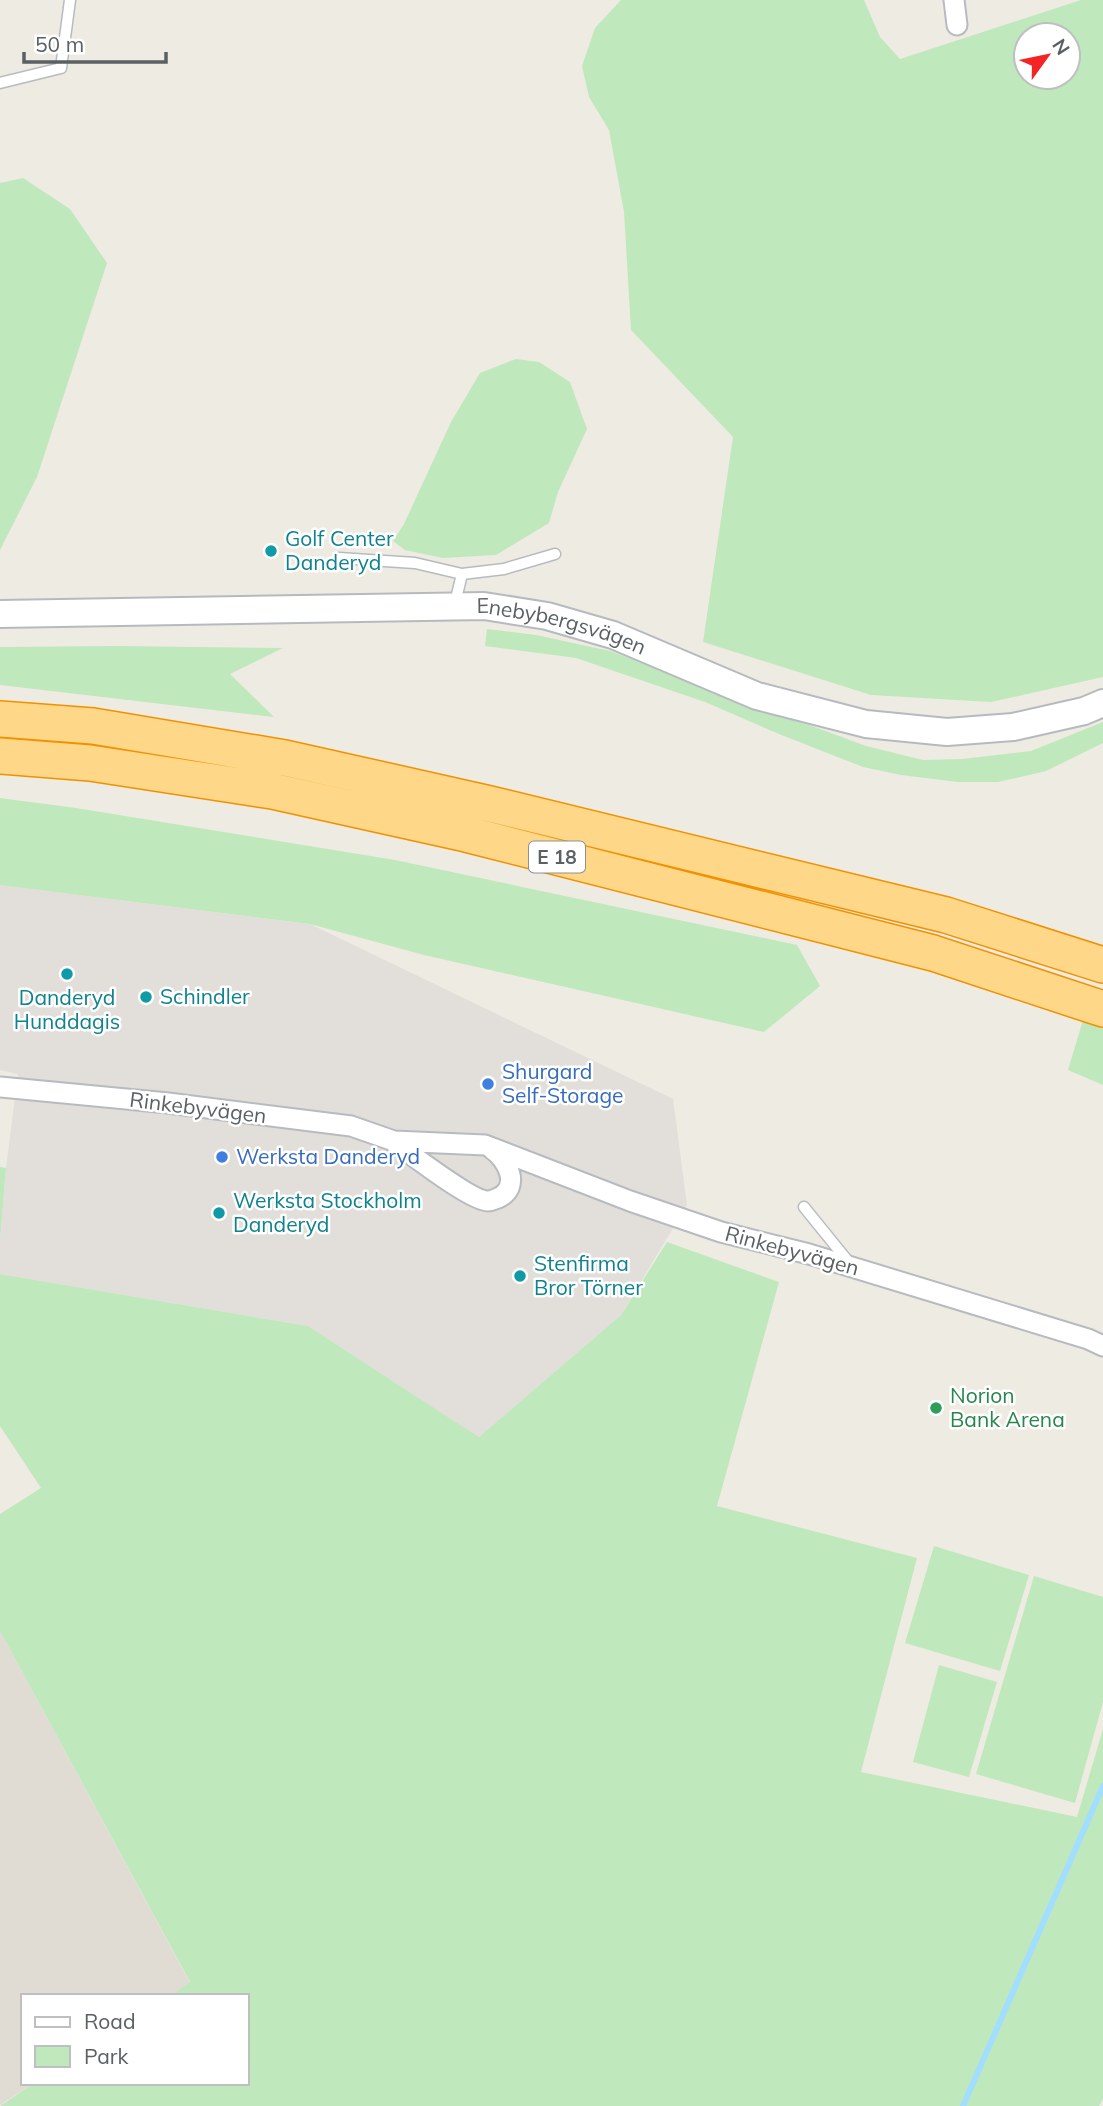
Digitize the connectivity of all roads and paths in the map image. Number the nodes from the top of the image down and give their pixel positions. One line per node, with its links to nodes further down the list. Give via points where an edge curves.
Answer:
1 (70, 0): 4 (lane, via 61,68)
2 (954, 0): 3 (street)
3 (957, 25)
4 (0, 83)
5 (555, 554): 7 (lane, via 504,569)
6 (339, 558): 7 (lane, via 415,563)
7 (462, 574): 8 (lane)
8 (455, 605): 9 (main road, Enebybergsvägen); 10 (main road, Enebybergsvägen, via 547,617 600,631 757,696 866,724 947,733 1013,727)
9 (0, 614)
10 (1103, 703)
11 (0, 719): 13 (highway, E 18, via 93,726 326,767 946,915)
12 (0, 756): 14 (highway, E 18, via 90,762 272,790 453,831 933,953)
13 (1103, 965)
14 (1103, 1009)
15 (0, 1087): 16 (street, Rinkebyvägen, via 351,1126)
16 (394, 1141): 17 (street, Rinkebyvägen); 17 (street, Rinkebyvägen, via 472,1196 488,1201 508,1191 510,1174 507,1163)
17 (485, 1145): 19 (street, Rinkebyvägen, via 721,1232)
18 (804, 1207): 19 (lane)
19 (854, 1268): 20 (street, Rinkebyvägen)
20 (1103, 1346)

